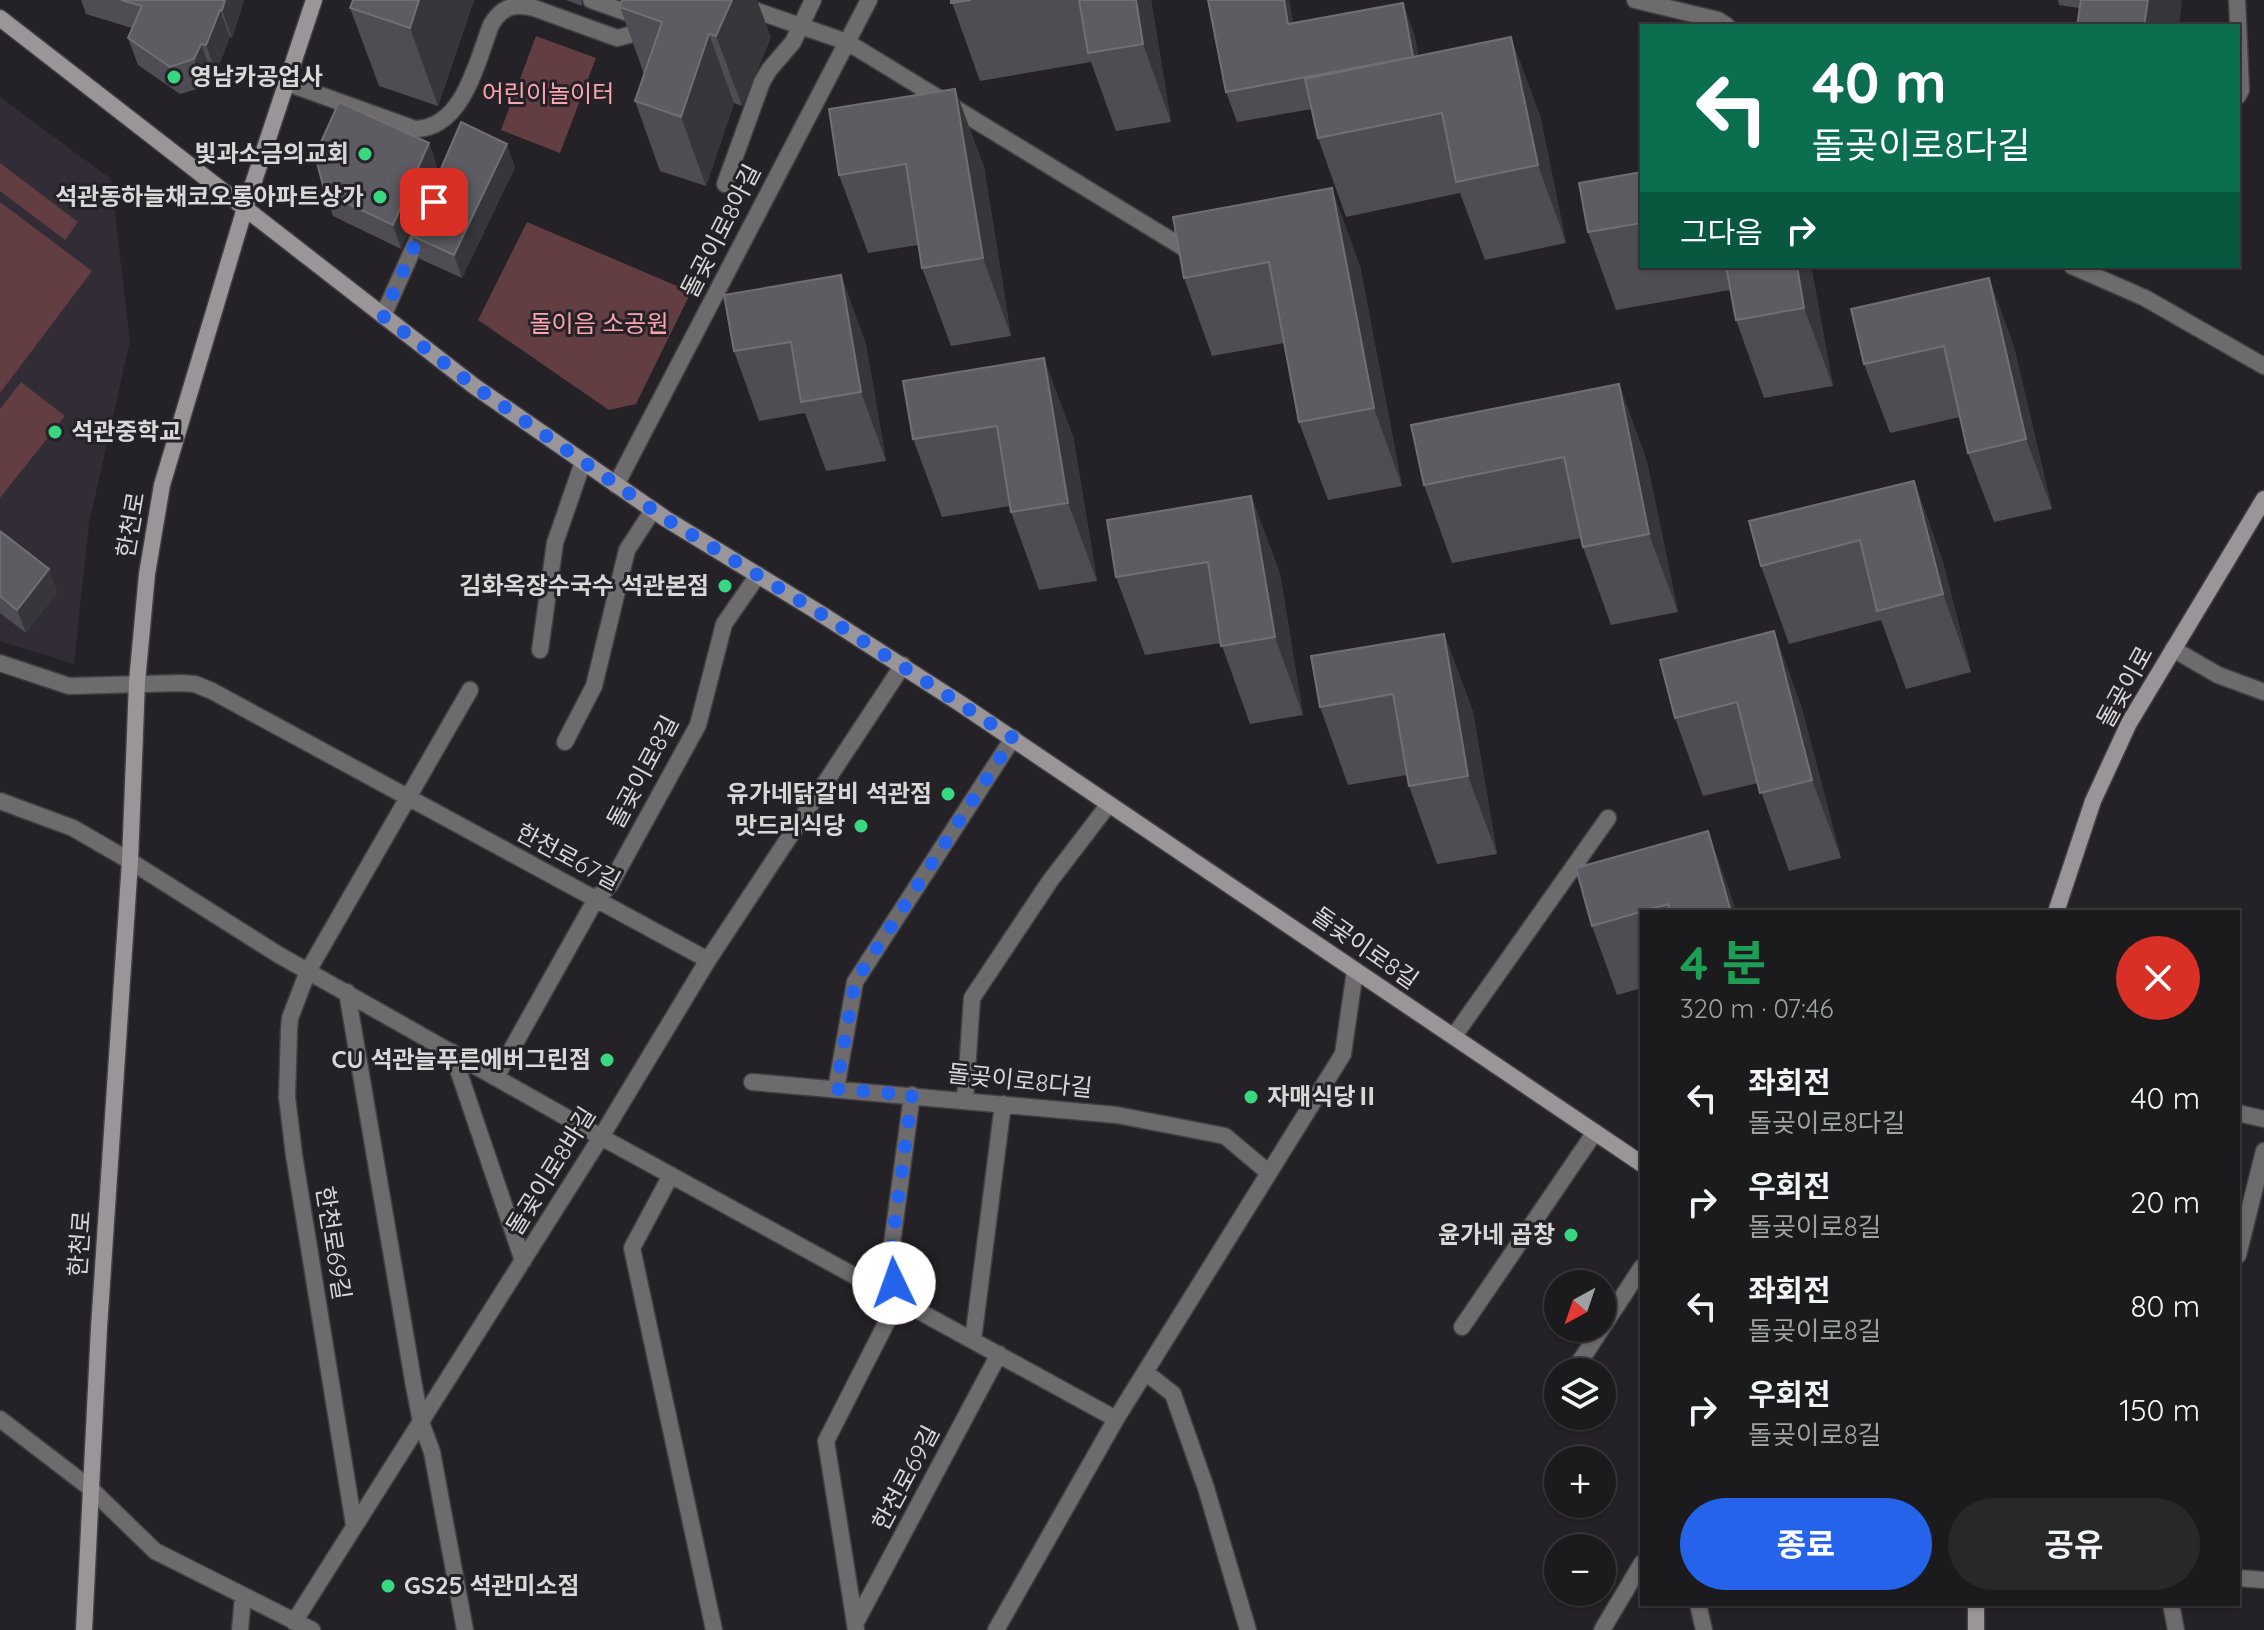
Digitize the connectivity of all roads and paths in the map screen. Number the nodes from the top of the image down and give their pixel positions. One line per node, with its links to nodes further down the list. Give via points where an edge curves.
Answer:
1 (314, 0): 14 (main road, 한천로)
2 (591, 0): 14 (street, via 657,17 617,38 520,4 507,7 491,25 461,99 430,129)
3 (725, 0): 11 (street)
4 (813, 0): 11 (street)
5 (869, 0): 12 (street, 돌곶이로8아길)
6 (1635, 0): 9 (street)
7 (2237, 0): 10 (street)
8 (0, 18): 17 (main road)
9 (1724, 24)
10 (2238, 24)
11 (802, 27): 12 (street); 16 (street, via 762,82)
12 (847, 42): 19 (street); 25 (street, 돌곶이로8아길)
13 (2240, 68): 15 (street)
14 (287, 83): 17 (main road, 한천로)
15 (2240, 92)
16 (725, 184)
17 (245, 208): 22 (main road, 돌곶이로8길); 33 (main road, 한천로, via 162,485)
18 (427, 216): 22 (street)
19 (1184, 248)
20 (2083, 268): 21 (street)
21 (2105, 272): 23 (street)
22 (383, 316): 24 (main road, 돌곶이로8길)
23 (2264, 366)
24 (583, 462): 25 (main road, 돌곶이로8길); 30 (street, via 555,543)
25 (616, 485): 27 (main road, 돌곶이로8길)
26 (2264, 499): 29 (main road, 돌곶이로)
27 (653, 510): 28 (main road, 돌곶이로8길); 37 (street, via 627,550 594,686)
28 (758, 575): 32 (main road, 돌곶이로8길); 43 (street, 돌곶이로8길, via 724,624 698,725 610,885)
29 (2173, 649): 35 (street, via 2218,675); 44 (main road, 돌곶이로, via 2129,723 2093,801)
30 (540, 650)
31 (0, 663): 33 (street, 한천로67길, via 69,686)
32 (903, 665): 36 (main road, 돌곶이로8길); 45 (street, 돌곶이로8바길)
33 (137, 682): 38 (street, 한천로67길, via 195,684 212,691); 42 (main road, 한천로)
34 (470, 690): 38 (street)
35 (2264, 692)
36 (1013, 738): 40 (main road, 돌곶이로8길); 53 (street, via 855,982)
37 (565, 742)
38 (406, 797): 43 (street, 한천로67길); 46 (street, 한천로69길)
39 (0, 801): 42 (street, via 73,828)
40 (1109, 804): 47 (main road, 돌곶이로8길); 55 (street, via 972,998)
41 (1608, 818): 49 (street)
42 (130, 861): 46 (street); 77 (main road, 한천로)
43 (596, 899): 45 (street, 한천로67길); 51 (street)
44 (2057, 910)
45 (708, 960): 60 (street, 돌곶이로8바길)
46 (308, 971): 48 (street); 78 (street, 한천로69길, via 290,1018 287,1097)
47 (1355, 971): 49 (main road, 돌곶이로8길); 63 (street, via 1343,1054)
48 (347, 992): 50 (street); 76 (street)
49 (1454, 1036): 59 (main road, 돌곶이로8길)
50 (452, 1052): 51 (street); 66 (street)
51 (496, 1077): 60 (street)
52 (752, 1082): 53 (street, 돌곶이로8다길)
53 (836, 1089): 54 (street, 돌곶이로8다길)
54 (912, 1095): 55 (street, 돌곶이로8다길); 68 (street, via 889,1266)
55 (965, 1100): 56 (street, 돌곶이로8다길)
56 (1003, 1104): 63 (street, 돌곶이로8다길, via 1117,1115 1225,1136); 70 (street)
57 (2240, 1113): 58 (street)
58 (2264, 1119)
59 (1595, 1132): 62 (main road, 돌곶이로8길); 69 (street)
60 (601, 1137): 64 (street); 66 (street, 돌곶이로8바길)
61 (2264, 1151): 65 (street)
62 (1640, 1163)
63 (1269, 1173): 73 (street)
64 (671, 1175): 68 (street); 92 (street, via 632,1248)
65 (2240, 1247)
66 (523, 1261): 76 (street, 돌곶이로8바길)
67 (1640, 1270): 72 (street)
68 (898, 1300): 70 (street); 87 (street, 한천로69길, via 826,1441)
69 (1462, 1327)
70 (973, 1340): 71 (street)
71 (999, 1354): 75 (street); 87 (street, 한천로69길)
72 (1582, 1358)
73 (1145, 1372): 75 (street); 94 (street, via 1173,1394)
74 (0, 1419): 77 (street)
75 (1116, 1419): 93 (street)
76 (421, 1422): 78 (street, 돌곶이로8바길); 91 (street, via 432,1452)
77 (90, 1488): 82 (street, via 155,1551); 88 (main road, 한천로)
78 (354, 1525): 86 (street, 돌곶이로8바길)
79 (1640, 1566): 95 (street)
80 (2240, 1578): 81 (street)
81 (2264, 1580)
82 (243, 1596): 86 (street); 89 (street)
83 (1698, 1606): 96 (street)
84 (1976, 1606): 97 (main road)
85 (2171, 1606): 98 (street)
86 (294, 1622): 90 (street)
87 (855, 1627)
88 (84, 1630)
89 (240, 1630)
90 (312, 1630)
91 (465, 1630)
92 (714, 1630)
93 (996, 1630)
94 (1248, 1630)
95 (1602, 1630)
96 (1704, 1630)
97 (1976, 1630)
98 (2176, 1630)

